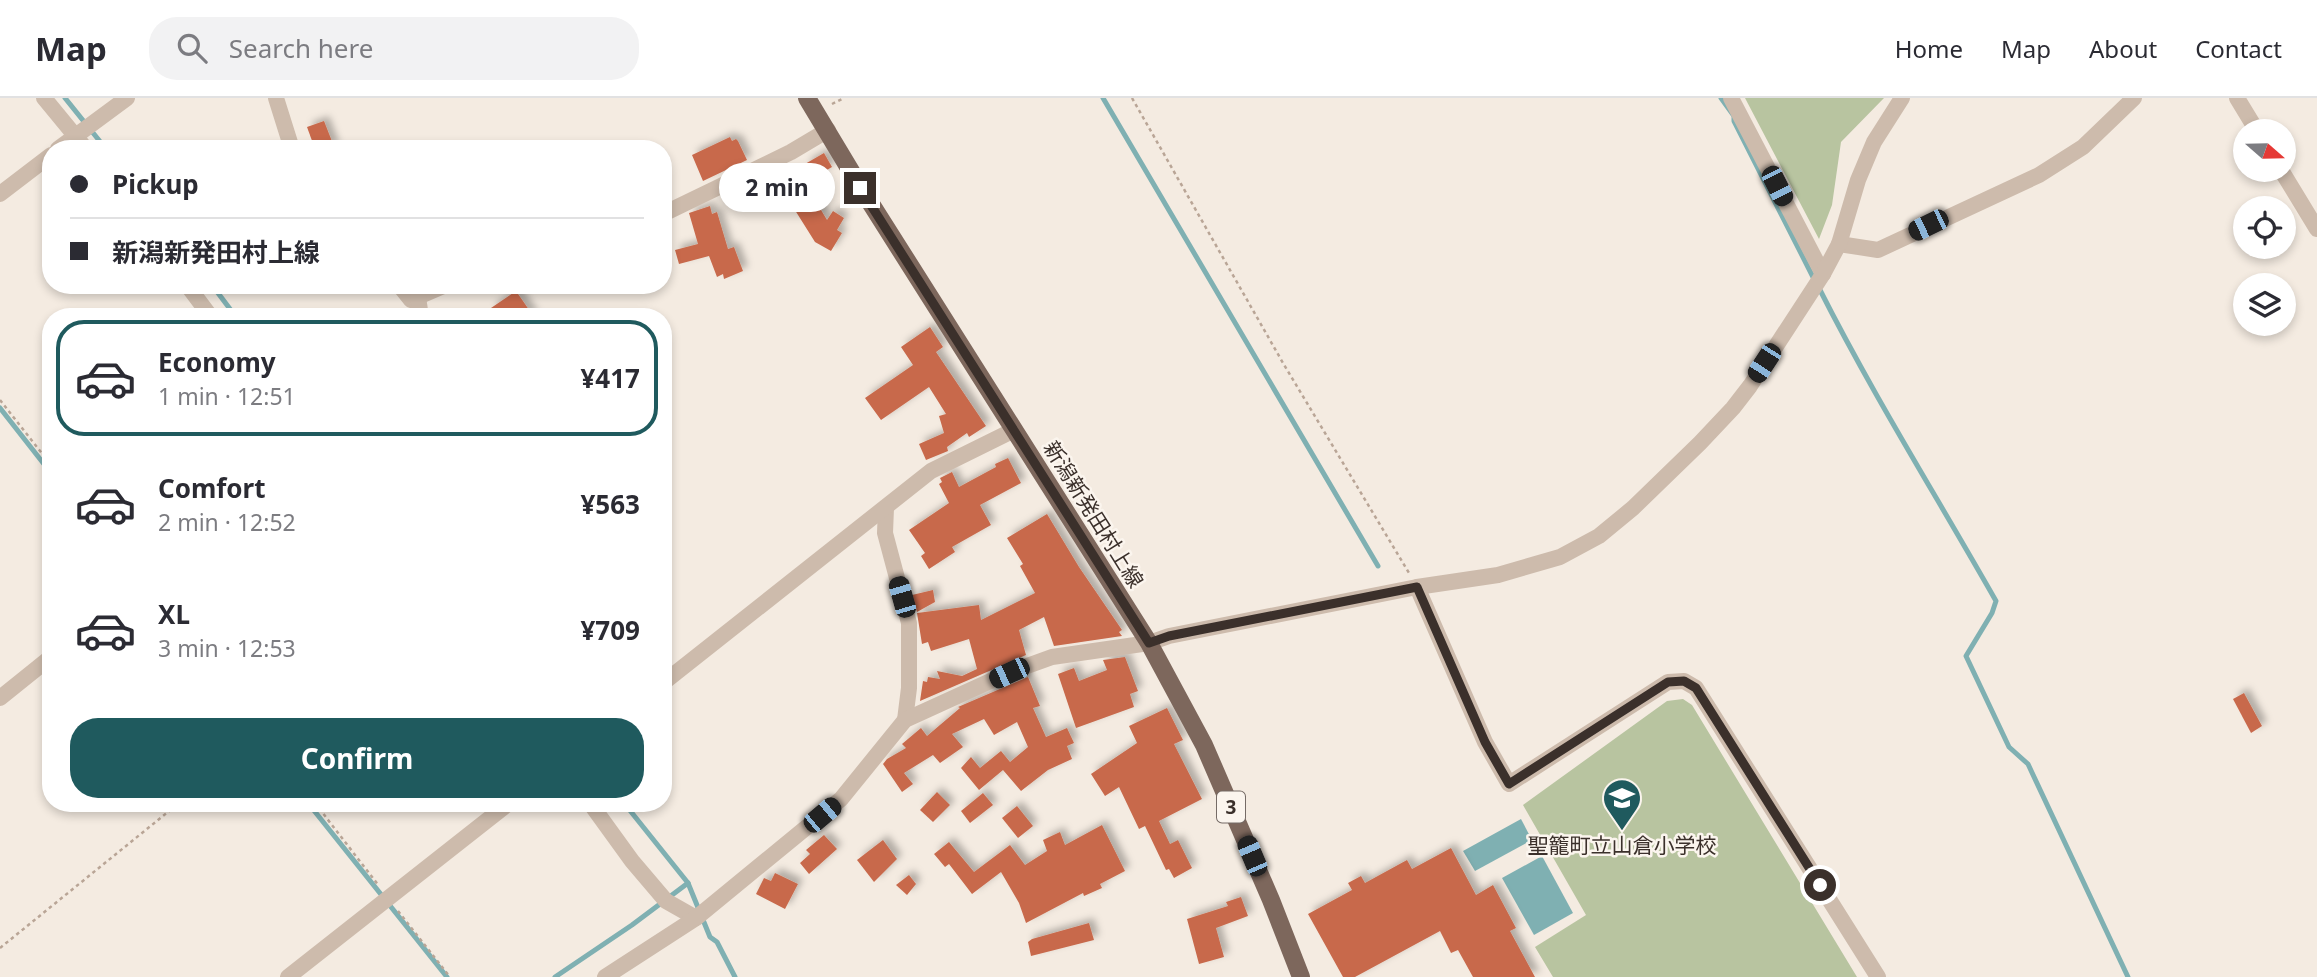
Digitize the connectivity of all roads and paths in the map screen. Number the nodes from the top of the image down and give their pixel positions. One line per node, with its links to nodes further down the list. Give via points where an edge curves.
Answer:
1 (44, 98): 12 (street)
2 (127, 98): 12 (street)
3 (276, 98): 15 (street)
4 (807, 98): 11 (main road, 新潟新発田村上線 / 3)
5 (1132, 98): 31 (path)
6 (1731, 98): 22 (street)
7 (1902, 98): 21 (street, via 1874,142)
8 (2134, 98): 21 (street, via 2083,147 2039,175 1878,250)
9 (2237, 98): 10 (street)
10 (2250, 119)
11 (828, 131): 19 (street); 28 (main road, 新潟新発田村上線 / 3)
12 (76, 135): 13 (street); 14 (street)
13 (70, 140)
14 (80, 140)
15 (289, 140)
16 (42, 162): 18 (street)
17 (2288, 182): 20 (street)
18 (0, 194)
19 (672, 210)
20 (2317, 229)
21 (1839, 244): 22 (street)
22 (1823, 274): 31 (street, via 1733,408 1599,536 1560,557 1498,575)
23 (406, 294): 25 (street, via 411,300)
24 (425, 294): 25 (street)
25 (418, 297): 26 (street)
26 (420, 308)
27 (0, 400): 29 (path)
28 (1014, 430): 30 (street, via 930,471); 32 (main road, 新潟新発田村上線 / 3)
29 (42, 454)
30 (886, 508): 34 (street); 36 (street, via 885,533 909,623)
31 (1417, 587): 32 (street); 45 (street, via 1485,742 1509,784 1668,682 1684,681 1696,688)
32 (1149, 643): 36 (street, via 1052,657); 44 (main road, 新潟新発田村上線 / 3, via 1204,745)
33 (42, 664): 35 (street)
34 (672, 676)
35 (0, 698)
36 (905, 720): 40 (street, via 841,800)
37 (168, 812): 41 (path)
38 (498, 812): 42 (street)
39 (597, 812): 40 (street, via 666,901)
40 (696, 918): 43 (street)
41 (0, 947)
42 (288, 977)
43 (605, 977)
44 (1301, 977)
45 (1878, 977)

